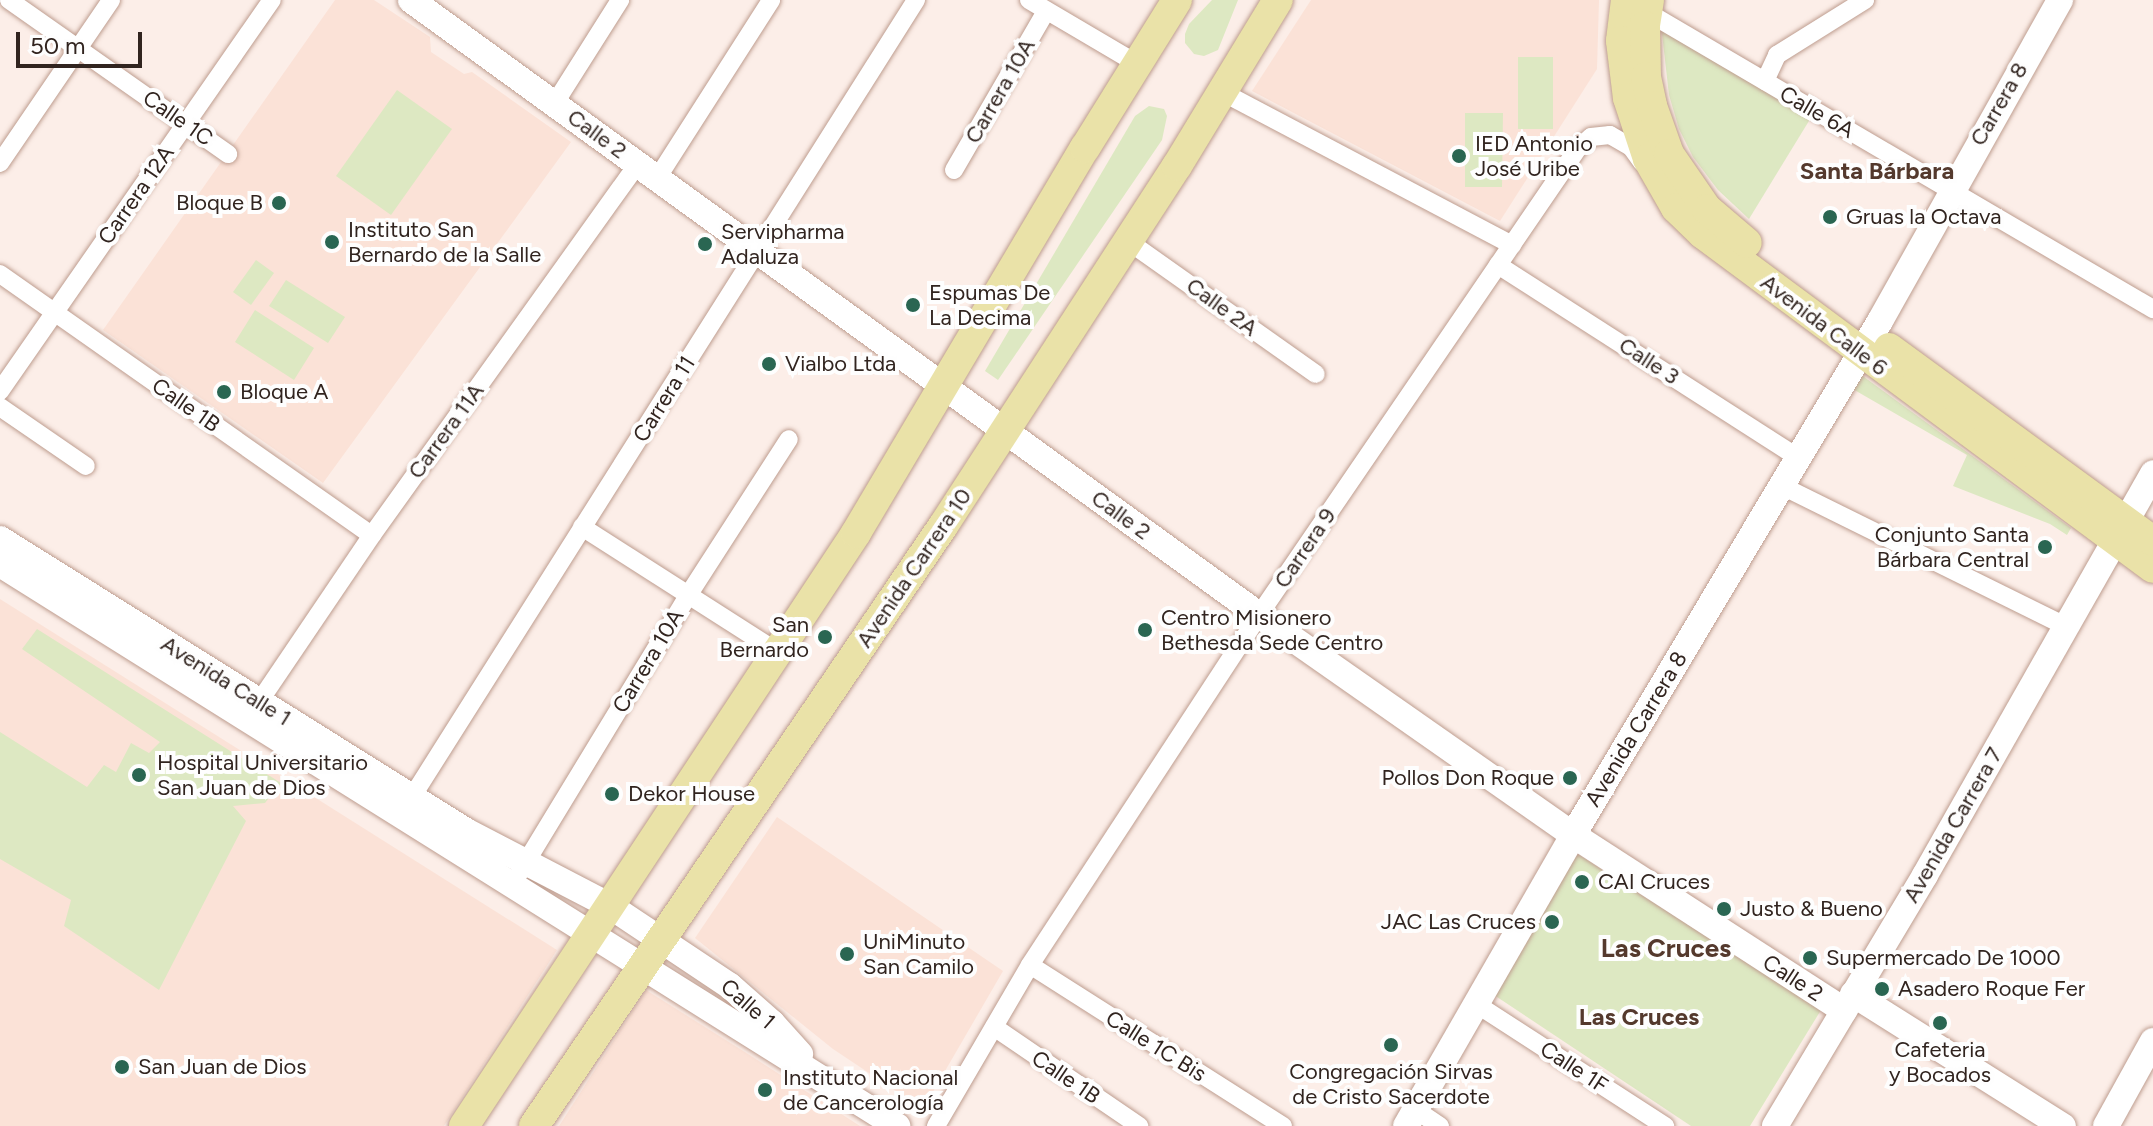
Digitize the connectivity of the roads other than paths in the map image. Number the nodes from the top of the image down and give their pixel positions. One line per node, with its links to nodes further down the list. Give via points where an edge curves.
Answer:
1 (9, 0): 15 (street, Calle 1C)
2 (111, 0): 15 (street)
3 (272, 0): 20 (street, Carrera 12A)
4 (620, 0): 19 (street)
5 (771, 0): 23 (street, Carrera 11A)
6 (916, 0): 29 (street, Carrera 11)
7 (1029, 0): 14 (street)
8 (1177, 0): 16 (main road)
9 (1278, 0): 18 (main road, Avenida Carrera 10)
10 (1865, 0): 17 (street, via 1777,55)
11 (2060, 0): 26 (main road, Carrera 8)
12 (1644, 3): 17 (street, Calle 6A); 25 (main road, Avenida Calle 6, via 1621,41 1625,83); 34 (main road, Avenida Calle 6, via 1652,106 1682,177 1733,233)
13 (427, 5): 19 (main road, Calle 2)
14 (1046, 11): 16 (street); 24 (street, Carrera 10A)
15 (78, 49): 20 (street, Calle 1C); 22 (street)
16 (1136, 63): 36 (main road)
17 (1765, 81): 26 (street, Calle 6A)
18 (1222, 92): 27 (main road, Avenida Carrera 10); 28 (street)
19 (555, 103): 23 (main road, Calle 2)
20 (186, 124): 21 (street, Calle 1C); 33 (street, Carrera 12A)
21 (228, 154)
22 (0, 163)
23 (648, 170): 29 (main road, Calle 2); 47 (street, Carrera 11A)
24 (954, 170)
25 (1659, 183): 28 (street, Carrera 9, via 1620,139 1591,137); 34 (main road, Avenida Calle 6, via 1703,234)
26 (1950, 190): 32 (street, Calle 6A); 34 (main road, Carrera 8)
27 (1128, 241): 35 (street, Calle 2A); 39 (main road, Avenida Carrera 10)
28 (1512, 245): 30 (street, Carrera 9)
29 (759, 250): 36 (main road, Calle 2); 45 (street, Carrera 11)
30 (1498, 265): 41 (street, Calle 3); 53 (street, Carrera 9)
31 (0, 274): 33 (street, Calle 1B)
32 (2153, 309)
33 (55, 312): 37 (street, Carrera 12A); 47 (street, Calle 1B)
34 (1866, 344): 41 (main road, Avenida Carrera 8); 46 (main road, Avenida Calle 6)
35 (1316, 374)
36 (946, 386): 39 (main road, Calle 2); 55 (main road)
37 (0, 391)
38 (0, 407): 42 (street)
39 (1005, 430): 53 (main road, Calle 2); 63 (main road, Avenida Carrera 10)
40 (789, 439): 52 (street, Carrera 10A)
41 (1799, 458): 44 (main road, Avenida Carrera 8)
42 (86, 466)
43 (2153, 473): 46 (main road, Avenida Carrera 7)
44 (1782, 486): 54 (street); 58 (main road, Avenida Carrera 8)
45 (582, 527): 52 (street); 57 (street, Carrera 11)
46 (2120, 532): 49 (main road, Avenida Calle 6); 51 (main road, Avenida Calle 6); 54 (main road, Avenida Carrera 7)
47 (372, 535): 56 (street, Carrera 11A)
48 (0, 539): 56 (main road, Avenida Calle 1)
49 (2153, 541)
50 (0, 564): 60 (main road, Avenida Calle 1)
51 (2153, 568)
52 (689, 594): 55 (street); 59 (street, Carrera 10A)
53 (1259, 615): 58 (main road, Calle 2); 64 (street, Carrera 9)
54 (2067, 627): 66 (main road, Avenida Carrera 7)
55 (779, 653): 61 (main road)
56 (259, 702): 57 (main road, Avenida Calle 1)
57 (412, 797): 59 (main road, Avenida Calle 1)
58 (1573, 835): 66 (main road, Calle 2); 67 (main road, Avenida Carrera 8)
59 (526, 862): 60 (street, Carrera 10A); 61 (main road, Avenida Calle 1)
60 (512, 885): 62 (main road, Avenida Calle 1)
61 (610, 906): 62 (main road); 63 (main road, Avenida Calle 1)
62 (592, 934): 65 (main road, Avenida Calle 1); 72 (main road)
63 (661, 939): 65 (main road, Avenida Carrera 10); 70 (main road, Calle 1, via 753,1005)
64 (1030, 965): 68 (street, Carrera 9); 77 (street, Calle 1C Bis)
65 (642, 966): 70 (main road, Calle 1); 73 (main road, Avenida Carrera 10)
66 (1849, 1002): 80 (main road, Avenida Carrera 7); 81 (main road, Calle 2)
67 (1480, 1006): 71 (main road, Avenida Carrera 8); 79 (street, Calle 1F)
68 (994, 1027): 75 (street, Carrera 9); 76 (street, Calle 1B)
69 (2153, 1041): 82 (main road)
70 (824, 1080): 74 (main road, Calle 1)
71 (1411, 1118): 78 (street)
72 (464, 1126)
73 (534, 1126)
74 (897, 1126)
75 (936, 1126)
76 (1139, 1126)
77 (1283, 1126)
78 (1440, 1126)
79 (1665, 1126)
80 (1775, 1126)
81 (2063, 1126)
82 (2106, 1126)

